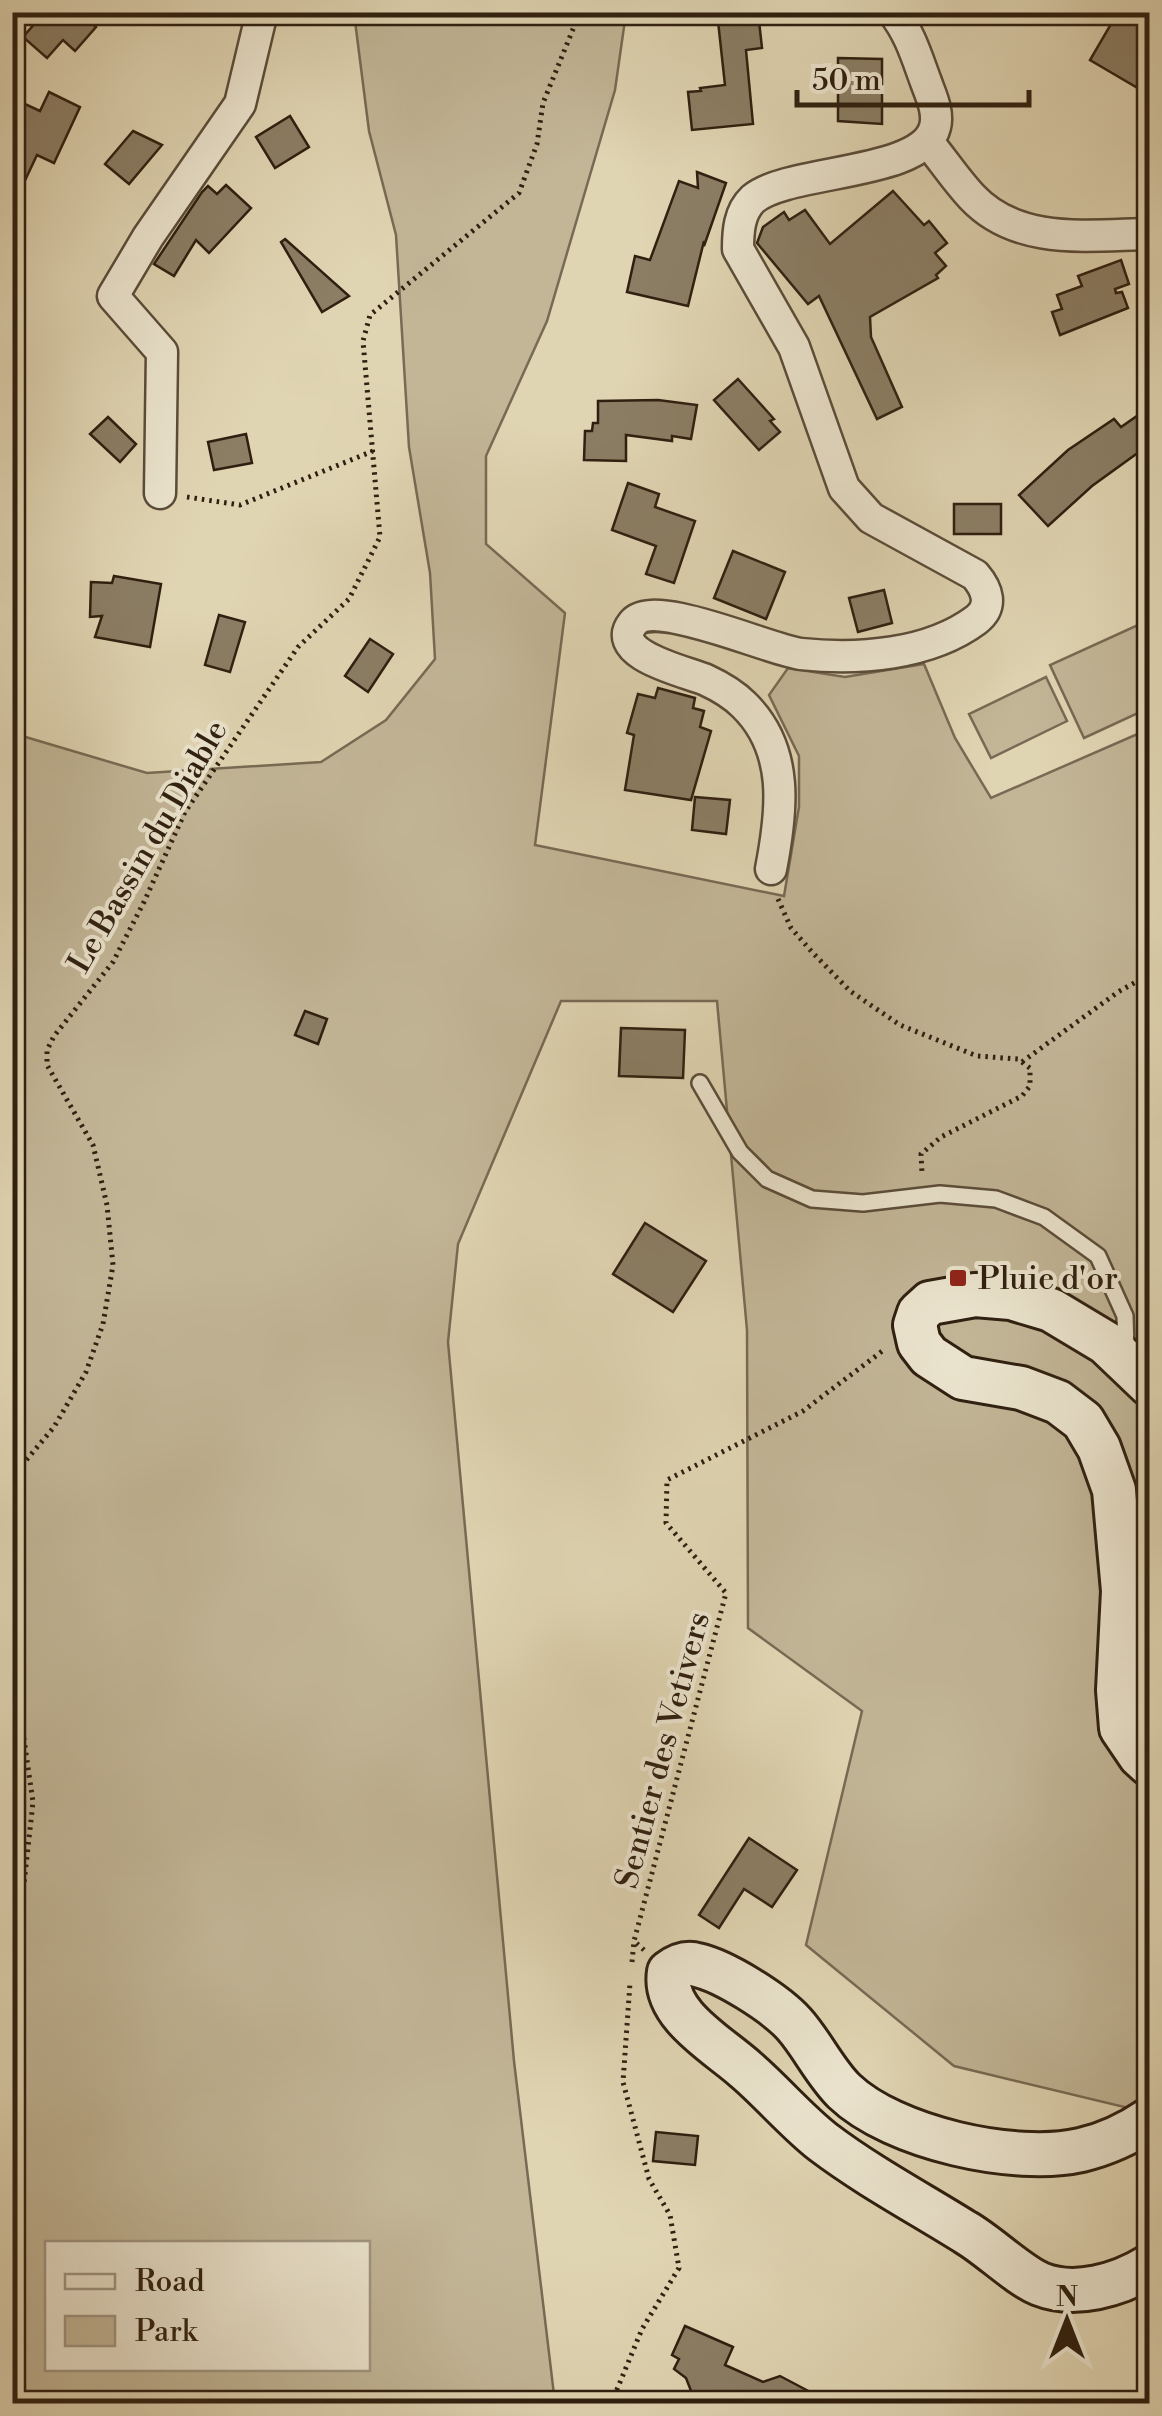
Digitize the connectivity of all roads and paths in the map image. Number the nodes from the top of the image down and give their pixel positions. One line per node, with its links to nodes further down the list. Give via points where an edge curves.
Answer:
1 (262, 12): 7 (street, via 240,104 113,296 162,352)
2 (580, 12): 6 (path, Le Bassin du Diable, via 543,103 519,193 370,315 364,341)
3 (893, 12): 4 (street, via 909,35 936,112)
4 (928, 142): 5 (street, via 972,198 1012,226 1062,236); 8 (street, via 891,160 754,199 742,215 738,249 794,347 844,488 871,518 975,574 988,603 982,616 916,646 836,656 794,653 659,615 642,616 630,631 634,650 730,693 768,740 780,781)
5 (1150, 234)
6 (373, 452): 7 (path, via 240,505); 15 (path, Le Bassin du Diable, via 380,537 349,599 298,648 185,812 113,962 47,1050 47,1065 93,1145 113,1264 86,1372 54,1427)
7 (160, 493)
8 (771, 869): 10 (path, via 790,928 850,991 900,1024 977,1056)
9 (1150, 974): 10 (path)
10 (1022, 1062): 12 (path, via 1030,1068 1030,1086 1022,1096 940,1137 921,1154 922,1173)
11 (700, 1083): 12 (lane, via 740,1152 766,1180 812,1199 864,1203)
12 (940, 1194): 14 (lane, via 996,1199 1044,1217 1098,1256 1125,1316)
13 (916, 1325): 14 (main road, via 930,1303 975,1295 1012,1298 1051,1310 1106,1342); 17 (main road, via 930,1356 963,1378 1058,1402 1083,1421 1099,1448 1114,1490 1123,1592 1121,1728); 18 (path, Sentier des Vetivers, via 803,1411 667,1480 666,1523 726,1594)
14 (1138, 1374)
15 (12, 1477)
16 (12, 1687): 20 (path, via 33,1802)
17 (1150, 1764)
18 (634, 1941): 19 (path); 23 (path, via 623,2082 649,2180 670,2215 679,2268 642,2329)
19 (669, 1972): 21 (main road, via 695,1964 763,1998 792,2022 844,2091 902,2128 965,2146 1034,2154 1079,2151); 22 (main road, via 670,1998 695,2028 822,2141 1038,2284 1090,2288)
20 (12, 1993)
21 (1150, 2119)
22 (1150, 2266)
23 (611, 2404)

